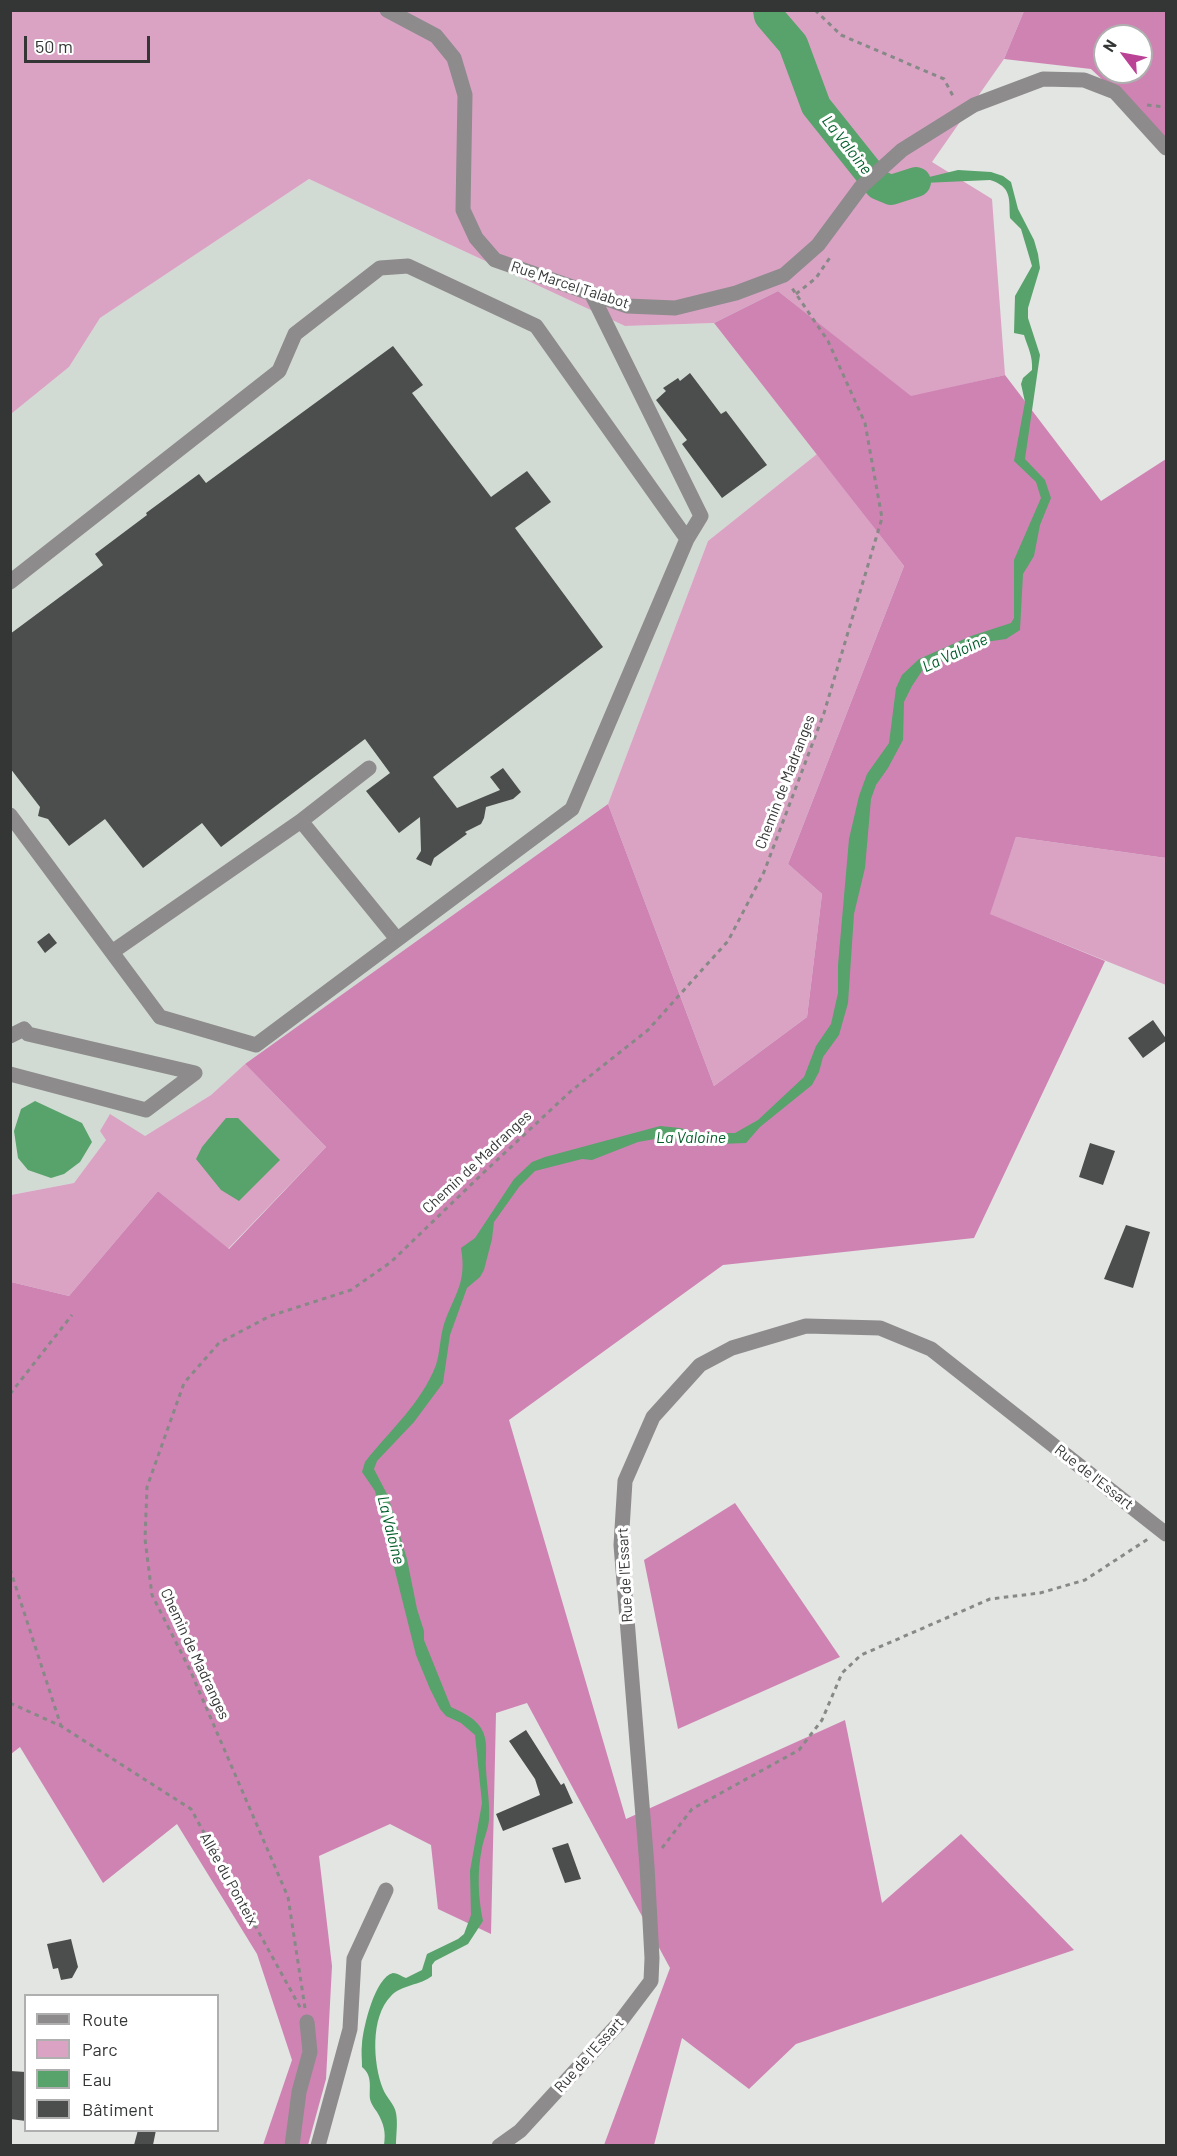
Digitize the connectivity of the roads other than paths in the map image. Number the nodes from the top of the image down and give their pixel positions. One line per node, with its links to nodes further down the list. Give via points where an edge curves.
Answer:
1 (387, 10): 3 (street, Rue Marcel Talabot, via 436,36 454,58 465,95 463,210 476,238 495,260)
2 (1167, 148): 3 (street, Rue Marcel Talabot, via 1115,92 1084,80 1043,79 974,105 902,150 861,187 818,245 784,275 736,293 675,308 627,306)
3 (591, 293): 4 (street, via 701,516)
4 (687, 539): 5 (street, via 536,326 408,266 380,268 295,334 279,371); 9 (street, via 572,809)
5 (10, 582)
6 (369, 768): 8 (street)
7 (10, 815): 10 (street)
8 (301, 821): 9 (street); 10 (street)
9 (397, 939): 10 (street, via 256,1045 160,1017)
10 (112, 952)
11 (10, 1036): 12 (street, via 24,1029 28,1034 195,1073 146,1110)
12 (10, 1074)
13 (1165, 1532): 18 (street, Rue de l'Essart, via 932,1349 880,1328 806,1326 732,1348 700,1365 653,1417 626,1481 621,1545 647,1866 651,1981 582,2064 520,2131)
14 (386, 1890): 17 (street, via 354,1959 350,2029)
15 (307, 2022): 16 (street, via 310,2052 299,2092)
16 (292, 2145)
17 (318, 2145)
18 (500, 2145)

